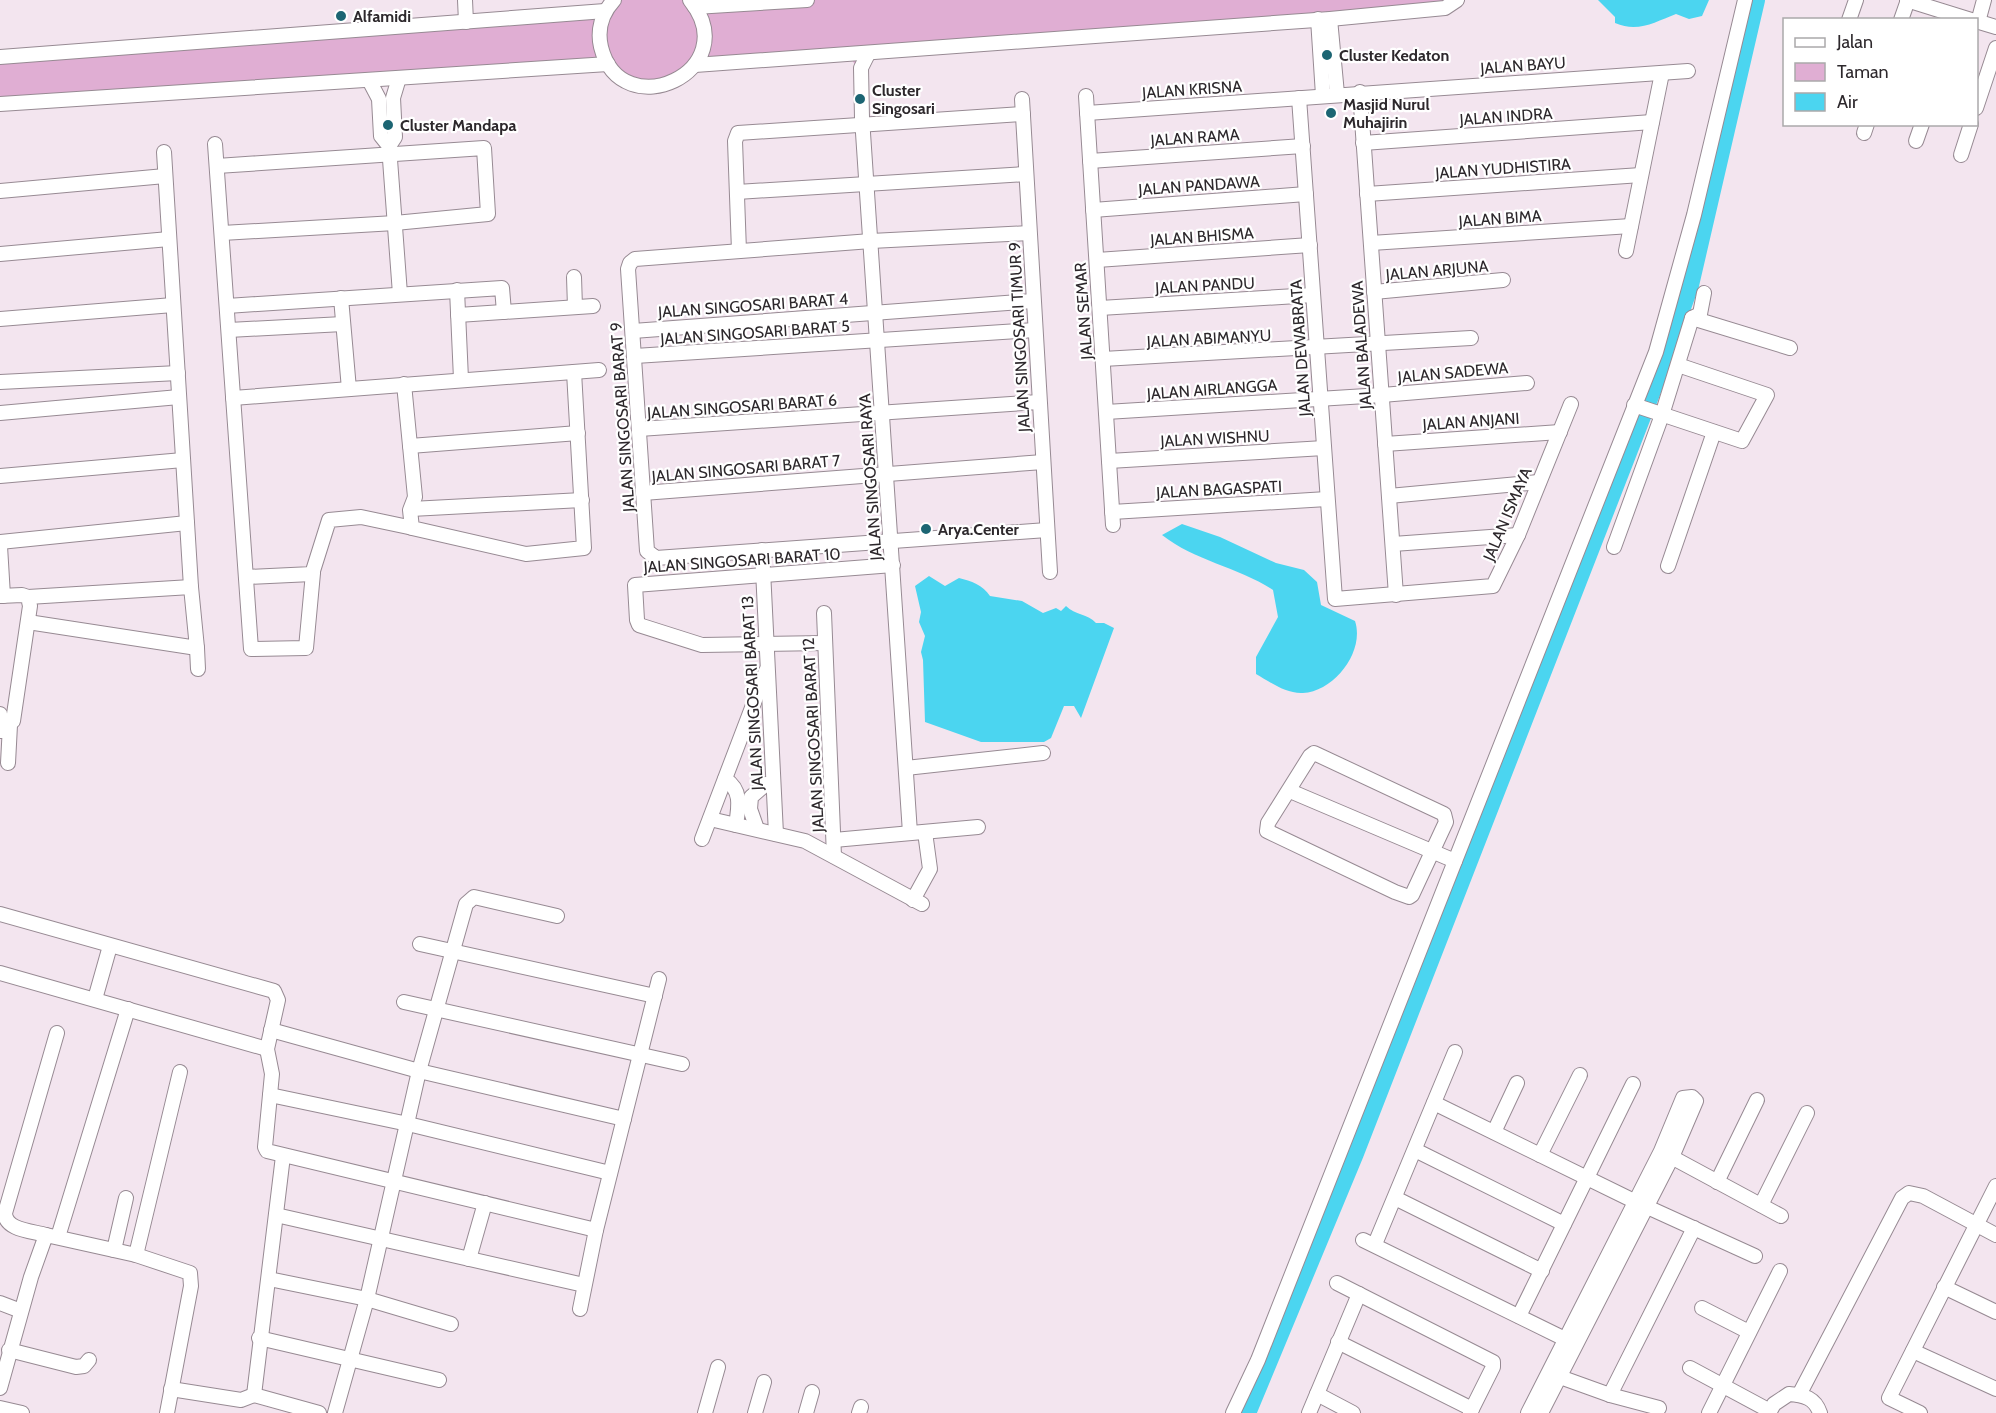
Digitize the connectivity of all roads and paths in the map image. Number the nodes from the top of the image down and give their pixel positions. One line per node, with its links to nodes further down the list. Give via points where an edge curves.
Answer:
1 (465, 0): 18 (street)
2 (541, 0): 12 (street)
3 (807, 0): 10 (street)
4 (1457, 0): 17 (street, via 1445,8)
5 (1744, 0): 121 (street, via 1680,271)
6 (1856, 0): 13 (street)
7 (1907, 0): 9 (street); 14 (street)
8 (1984, 0): 16 (street)
9 (1926, 3): 15 (street)
10 (692, 4): 26 (street, via 704,36)
11 (610, 6): 12 (street); 25 (street, via 600,40)
12 (542, 15): 18 (street)
13 (1850, 18)
14 (1902, 18)
15 (1964, 18)
16 (1970, 18)
17 (1324, 19): 22 (street); 33 (street)
18 (466, 22): 24 (street)
19 (1978, 22): 20 (street)
20 (1996, 27)
21 (1996, 48): 39 (street)
22 (867, 54): 23 (street); 27 (street)
23 (849, 55): 26 (street); 27 (street)
24 (0, 57)
25 (608, 64): 26 (street, via 622,78 651,87 671,84); 30 (street)
26 (695, 65)
27 (859, 68): 42 (street)
28 (1688, 71): 29 (street, JALAN BAYU)
29 (1662, 73): 32 (street, JALAN BAYU); 43 (street)
30 (399, 78): 31 (street); 36 (street)
31 (369, 80): 36 (street); 38 (street)
32 (1360, 92): 33 (street, JALAN BAYU); 47 (street, JALAN BALADEWA)
33 (1330, 95): 35 (street, JALAN KRISNA)
34 (1086, 96): 40 (street, JALAN SEMAR)
35 (1299, 98): 40 (street, JALAN KRISNA); 49 (street, JALAN DEWABRATA)
36 (386, 99): 50 (street, via 395,136)
37 (1022, 99): 41 (street, JALAN SINGOSARI TIMUR 9)
38 (0, 104)
39 (1978, 105)
40 (1087, 113): 53 (street, JALAN SEMAR)
41 (1023, 114): 42 (street); 55 (street, JALAN SINGOSARI TIMUR 9)
42 (862, 122): 58 (street, JALAN SINGOSARI RAYA); 60 (street, via 741,132 736,136)
43 (1652, 122): 47 (street, JALAN INDRA); 56 (street)
44 (1921, 126): 46 (street)
45 (1970, 126): 52 (street)
46 (1916, 141)
47 (1364, 143): 62 (street, JALAN BALADEWA)
48 (215, 144): 54 (street)
49 (1303, 146): 53 (street, JALAN RAMA); 61 (street, JALAN DEWABRATA)
50 (390, 151): 54 (street); 64 (street); 64 (street, via 484,145 488,214)
51 (164, 152): 57 (street)
52 (1961, 155)
53 (1090, 160): 63 (street, JALAN SEMAR)
54 (217, 166): 66 (street)
55 (1026, 174): 58 (street); 67 (street, JALAN SINGOSARI TIMUR 9)
56 (1641, 175): 62 (street, JALAN YUDHISTIRA); 65 (street)
57 (165, 176): 59 (street); 68 (street)
58 (868, 184): 60 (street); 69 (street, JALAN SINGOSARI RAYA)
59 (0, 191)
60 (737, 192): 72 (street)
61 (1306, 194): 63 (street, JALAN PANDAWA); 71 (street, JALAN DEWABRATA)
62 (1367, 194): 70 (street, JALAN BALADEWA)
63 (1094, 210): 75 (street, JALAN SEMAR)
64 (395, 223): 66 (street); 81 (street)
65 (1631, 226): 70 (street, JALAN BIMA); 73 (street)
66 (222, 233): 86 (street)
67 (1029, 233): 69 (street); 84 (street, JALAN SINGOSARI TIMUR 9)
68 (169, 239): 74 (street); 85 (street)
69 (872, 241): 72 (street); 91 (street, JALAN SINGOSARI RAYA)
70 (1371, 243): 79 (street, JALAN BALADEWA)
71 (1310, 245): 75 (street, JALAN BHISMA); 82 (street, JALAN DEWABRATA)
72 (739, 251): 98 (street, JALAN SINGOSARI BARAT 9, via 635,259 628,269)
73 (1626, 251)
74 (0, 254)
75 (1097, 260): 89 (street, JALAN SEMAR)
76 (574, 277): 88 (street)
77 (1503, 280): 79 (street, JALAN ARJUNA)
78 (457, 291): 81 (street); 90 (street, via 502,288); 92 (street)
79 (1374, 292): 101 (street, JALAN BALADEWA)
80 (1704, 293): 93 (street, via 1700,314)
81 (400, 294): 83 (street)
82 (1313, 295): 89 (street, JALAN PANDU); 103 (street, JALAN DEWABRATA)
83 (341, 298): 86 (street); 95 (street)
84 (1033, 301): 91 (street, JALAN SINGOSARI BARAT 4); 97 (street, JALAN SINGOSARI TIMUR 9)
85 (173, 305): 94 (street); 109 (street)
86 (227, 306): 96 (street)
87 (593, 306): 88 (street)
88 (575, 307): 90 (street)
89 (1100, 308): 105 (street, JALAN SEMAR)
90 (504, 312): 92 (street)
91 (875, 312): 98 (street, JALAN SINGOSARI BARAT 4); 100 (street, JALAN SINGOSARI RAYA)
92 (458, 315): 110 (street)
93 (1692, 318): 102 (street); 106 (street)
94 (0, 319)
95 (343, 324): 96 (street); 114 (street)
96 (229, 330): 117 (street)
97 (1035, 330): 100 (street, JALAN SINGOSARI BARAT 5); 119 (street, JALAN SINGOSARI TIMUR 9)
98 (633, 331): 104 (street, JALAN SINGOSARI BARAT 9)
99 (1472, 338): 101 (street, JALAN ABIMANYU)
100 (878, 340): 104 (street, JALAN SINGOSARI BARAT 5); 124 (street, JALAN SINGOSARI RAYA)
101 (1378, 344): 103 (street, JALAN ABIMANYU); 115 (street, JALAN BALADEWA)
102 (1790, 348)
103 (1317, 349): 105 (street, JALAN ABIMANYU); 118 (street, JALAN DEWABRATA)
104 (635, 356): 126 (street, JALAN SINGOSARI BARAT 9)
105 (1103, 359): 122 (street, JALAN SEMAR)
106 (1678, 366): 125 (street); 128 (street, via 1767,395 1742,441)
107 (599, 370): 108 (street)
108 (574, 372): 110 (street); 129 (street)
109 (178, 373): 111 (street); 116 (street)
110 (461, 379): 113 (street)
111 (0, 382)
112 (1527, 382): 115 (street, JALAN SADEWA)
113 (404, 384): 114 (street); 131 (street)
114 (349, 389): 117 (street)
115 (1382, 395): 118 (street, JALAN SADEWA); 130 (street, JALAN BALADEWA)
116 (179, 397): 123 (street); 133 (street)
117 (233, 398): 159 (street)
118 (1320, 399): 122 (street, JALAN AIRLANGGA); 132 (street, JALAN DEWABRATA)
119 (1039, 402): 124 (street, JALAN SINGOSARI BARAT 6); 135 (street, JALAN SINGOSARI TIMUR 9)
120 (1571, 404): 127 (street, JALAN ISMAYA)
121 (1638, 407): 125 (street); 193 (street)
122 (1106, 412): 134 (street, JALAN SEMAR)
123 (0, 413)
124 (883, 413): 126 (street, JALAN SINGOSARI BARAT 6); 136 (street, JALAN SINGOSARI RAYA)
125 (1662, 415): 128 (street); 152 (street)
126 (639, 429): 139 (street, JALAN SINGOSARI BARAT 9)
127 (1560, 432): 130 (street, JALAN ANJANI); 138 (street, JALAN ISMAYA)
128 (1714, 432): 155 (street)
129 (578, 433): 131 (street); 142 (street)
130 (1385, 444): 140 (street, JALAN BALADEWA)
131 (410, 446): 143 (street, via 415,497)
132 (1324, 448): 134 (street, JALAN WISHNU); 141 (street, JALAN DEWABRATA)
133 (183, 460): 137 (street); 145 (street)
134 (1109, 461): 144 (street, JALAN SEMAR)
135 (1043, 462): 136 (street, JALAN SINGOSARI BARAT 7); 147 (street, JALAN SINGOSARI TIMUR 9)
136 (887, 474): 139 (street, JALAN SINGOSARI BARAT 7); 149 (street, JALAN SINGOSARI RAYA)
137 (0, 476)
138 (1539, 482): 140 (street); 148 (street, JALAN ISMAYA)
139 (643, 493): 153 (street, JALAN SINGOSARI BARAT 9, via 647,551 656,558)
140 (1389, 496): 151 (street, JALAN BALADEWA)
141 (1327, 499): 144 (street, JALAN BAGASPATI); 164 (street, JALAN DEWABRATA)
142 (582, 500): 143 (street); 146 (street, via 584,548 526,554)
143 (411, 509): 146 (street)
144 (1112, 518)
145 (187, 523): 150 (street); 160 (street)
146 (413, 528): 157 (street, via 361,517 329,520)
147 (1047, 530): 149 (street); 156 (street, JALAN SINGOSARI TIMUR 9)
148 (1518, 535): 151 (street); 161 (street, JALAN ISMAYA, via 1493,586)
149 (891, 541): 153 (street); 154 (street, JALAN SINGOSARI RAYA)
150 (0, 544): 162 (street)
151 (1393, 544): 161 (street, JALAN BALADEWA)
152 (1614, 547)
153 (762, 550): 158 (street, JALAN SINGOSARI BARAT 13)
154 (893, 565): 158 (street, JALAN SINGOSARI BARAT 10); 178 (street, JALAN SINGOSARI RAYA)
155 (1668, 566)
156 (1050, 572)
157 (313, 573): 159 (street); 159 (street, via 306,648 251,650)
158 (763, 575): 168 (street, JALAN SINGOSARI BARAT 13); 168 (street, JALAN SINGOSARI BARAT 10, via 640,584 634,590 637,620 647,628 702,645)
159 (246, 577)
160 (191, 587): 163 (street); 169 (street)
161 (1396, 595): 164 (street, JALAN ISMAYA, via 1338,600)
162 (1, 596): 163 (street)
163 (28, 597): 166 (street)
164 (1333, 597)
165 (824, 613): 167 (street, JALAN SINGOSARI BARAT 12)
166 (28, 621): 169 (street); 175 (street)
167 (825, 643): 168 (street); 190 (street, JALAN SINGOSARI BARAT 12)
168 (766, 644): 170 (street, JALAN SINGOSARI BARAT 13)
169 (197, 648): 171 (street)
170 (768, 666): 173 (street); 174 (street, JALAN SINGOSARI BARAT 13)
171 (198, 669)
172 (0, 714): 175 (street)
173 (748, 719): 174 (street, via 757,725); 179 (street)
174 (770, 722): 180 (street, JALAN SINGOSARI BARAT 13)
175 (4, 729): 177 (street)
176 (1042, 753): 178 (street)
177 (8, 763)
178 (906, 768): 187 (street, JALAN SINGOSARI RAYA)
179 (725, 779): 182 (street); 183 (street, via 734,784 738,793)
180 (773, 785): 185 (street, via 766,784 751,797 750,809); 188 (street, JALAN SINGOSARI BARAT 13)
181 (1290, 791): 191 (street); 191 (street, via 1310,756 1317,754 1444,814 1446,822); 191 (street, via 1268,823 1269,833 1395,892 1412,896)
182 (710, 819): 183 (street); 189 (street)
183 (736, 825): 185 (street)
184 (978, 827): 186 (street)
185 (757, 829): 188 (street)
186 (925, 832): 187 (street); 192 (street, via 930,868 917,902)
187 (910, 833): 190 (street)
188 (776, 834): 192 (street, via 805,841)
189 (702, 839)
190 (834, 840): 192 (street, JALAN SINGOSARI BARAT 12)
191 (1433, 852): 193 (street)
192 (834, 856)
193 (1455, 861): 298 (street, via 1258,1360)
194 (0, 914): 197 (street)
195 (557, 916): 198 (street, via 471,898)
196 (420, 944): 198 (street)
197 (110, 946): 202 (street); 206 (street, via 274,991 278,1000)
198 (452, 951): 201 (street); 204 (street)
199 (0, 974): 202 (street)
200 (659, 979): 201 (street)
201 (655, 996): 210 (street)
202 (95, 999): 205 (street)
203 (404, 1002): 204 (street)
204 (436, 1008): 210 (street); 212 (street)
205 (128, 1009): 208 (street); 244 (street)
206 (271, 1030): 208 (street); 212 (street)
207 (57, 1033): 244 (street, via 4,1213 11,1225)
208 (267, 1049): 217 (street, via 272,1066)
209 (1455, 1052): 219 (street)
210 (642, 1055): 211 (street); 221 (street)
211 (682, 1065)
212 (419, 1071): 221 (street); 222 (street)
213 (180, 1072): 247 (street)
214 (1580, 1075): 225 (street)
215 (1517, 1083): 223 (street)
216 (1633, 1084): 228 (street)
217 (270, 1095): 222 (street); 226 (street, via 265,1149)
218 (1758, 1100): 230 (street)
219 (1434, 1103): 223 (street); 224 (street)
220 (1807, 1113): 236 (street)
221 (624, 1119): 227 (street)
222 (408, 1124): 227 (street); 229 (street)
223 (1494, 1132): 225 (street)
224 (1415, 1150): 233 (street); 239 (street)
225 (1540, 1155): 228 (street)
226 (282, 1156): 229 (street); 237 (street)
227 (610, 1173): 242 (street)
228 (1587, 1178): 235 (street); 239 (street)
229 (394, 1182): 234 (street); 245 (street)
230 (1716, 1182): 235 (street, via 1666,1154); 236 (street)
231 (1996, 1186): 240 (street)
232 (126, 1198): 246 (street)
233 (1395, 1198): 250 (street); 263 (street, via 1369,1242)
234 (485, 1203): 242 (street); 249 (street)
235 (1640, 1203): 241 (street); 268 (street)
236 (1761, 1205): 238 (street)
237 (276, 1215): 245 (street); 252 (street)
238 (1781, 1216)
239 (1564, 1224): 250 (street)
240 (1976, 1224): 243 (street); 255 (street); 286 (street, via 1923,1196 1909,1193 1902,1198)
241 (1694, 1228): 248 (street); 285 (street)
242 (596, 1230): 254 (street)
243 (1996, 1235)
244 (52, 1236): 246 (street); 261 (street)
245 (381, 1240): 249 (street); 257 (street)
246 (114, 1250): 247 (street)
247 (136, 1255): 280 (street, via 191,1276)
248 (1755, 1256)
249 (469, 1259): 254 (street)
250 (1542, 1271): 263 (street)
251 (1780, 1271): 265 (street)
252 (269, 1279): 257 (street); 266 (street)
253 (1337, 1283): 256 (street)
254 (584, 1285): 260 (street)
255 (1944, 1287): 262 (street); 270 (street)
256 (1359, 1294): 267 (street); 289 (street, via 1493,1362)
257 (367, 1299): 264 (street); 271 (street)
258 (0, 1303): 261 (street)
259 (1702, 1308): 265 (street)
260 (580, 1309)
261 (21, 1311): 269 (street)
262 (1996, 1312)
263 (1519, 1316): 268 (street)
264 (452, 1324)
265 (1749, 1332): 278 (street)
266 (259, 1338): 271 (street); 284 (street)
267 (1338, 1342): 283 (street); 289 (street)
268 (1570, 1342): 275 (street); 301 (street)
269 (7, 1343): 272 (street, via 76,1367); 279 (street)
270 (1912, 1351): 281 (street); 305 (street, via 1889,1398)
271 (349, 1359): 276 (street); 294 (street)
272 (89, 1360)
273 (718, 1367): 295 (street)
274 (1690, 1368): 278 (street)
275 (1560, 1377): 285 (street); 302 (street)
276 (439, 1380)
277 (764, 1382): 296 (street)
278 (1722, 1385): 290 (street); 303 (street)
279 (0, 1387)
280 (171, 1389): 284 (street, via 240,1400); 292 (street)
281 (1996, 1389)
282 (812, 1392): 297 (street)
283 (1317, 1394): 299 (street); 300 (street)
284 (254, 1395): 293 (street)
285 (1610, 1395): 288 (street)
286 (1799, 1395): 290 (street, via 1789,1394 1774,1404); 304 (street, via 1817,1404)
287 (0, 1408): 291 (street)
288 (1659, 1408)
289 (1471, 1411)
290 (1770, 1412)
291 (22, 1413)
292 (167, 1413)
293 (318, 1413)
294 (335, 1413)
295 (705, 1413)
296 (755, 1413)
297 (806, 1413)
298 (1233, 1413)
299 (1309, 1413)
300 (1353, 1413)
301 (1528, 1413)
302 (1541, 1413)
303 (1709, 1413)
304 (1820, 1413)
305 (1920, 1413)

